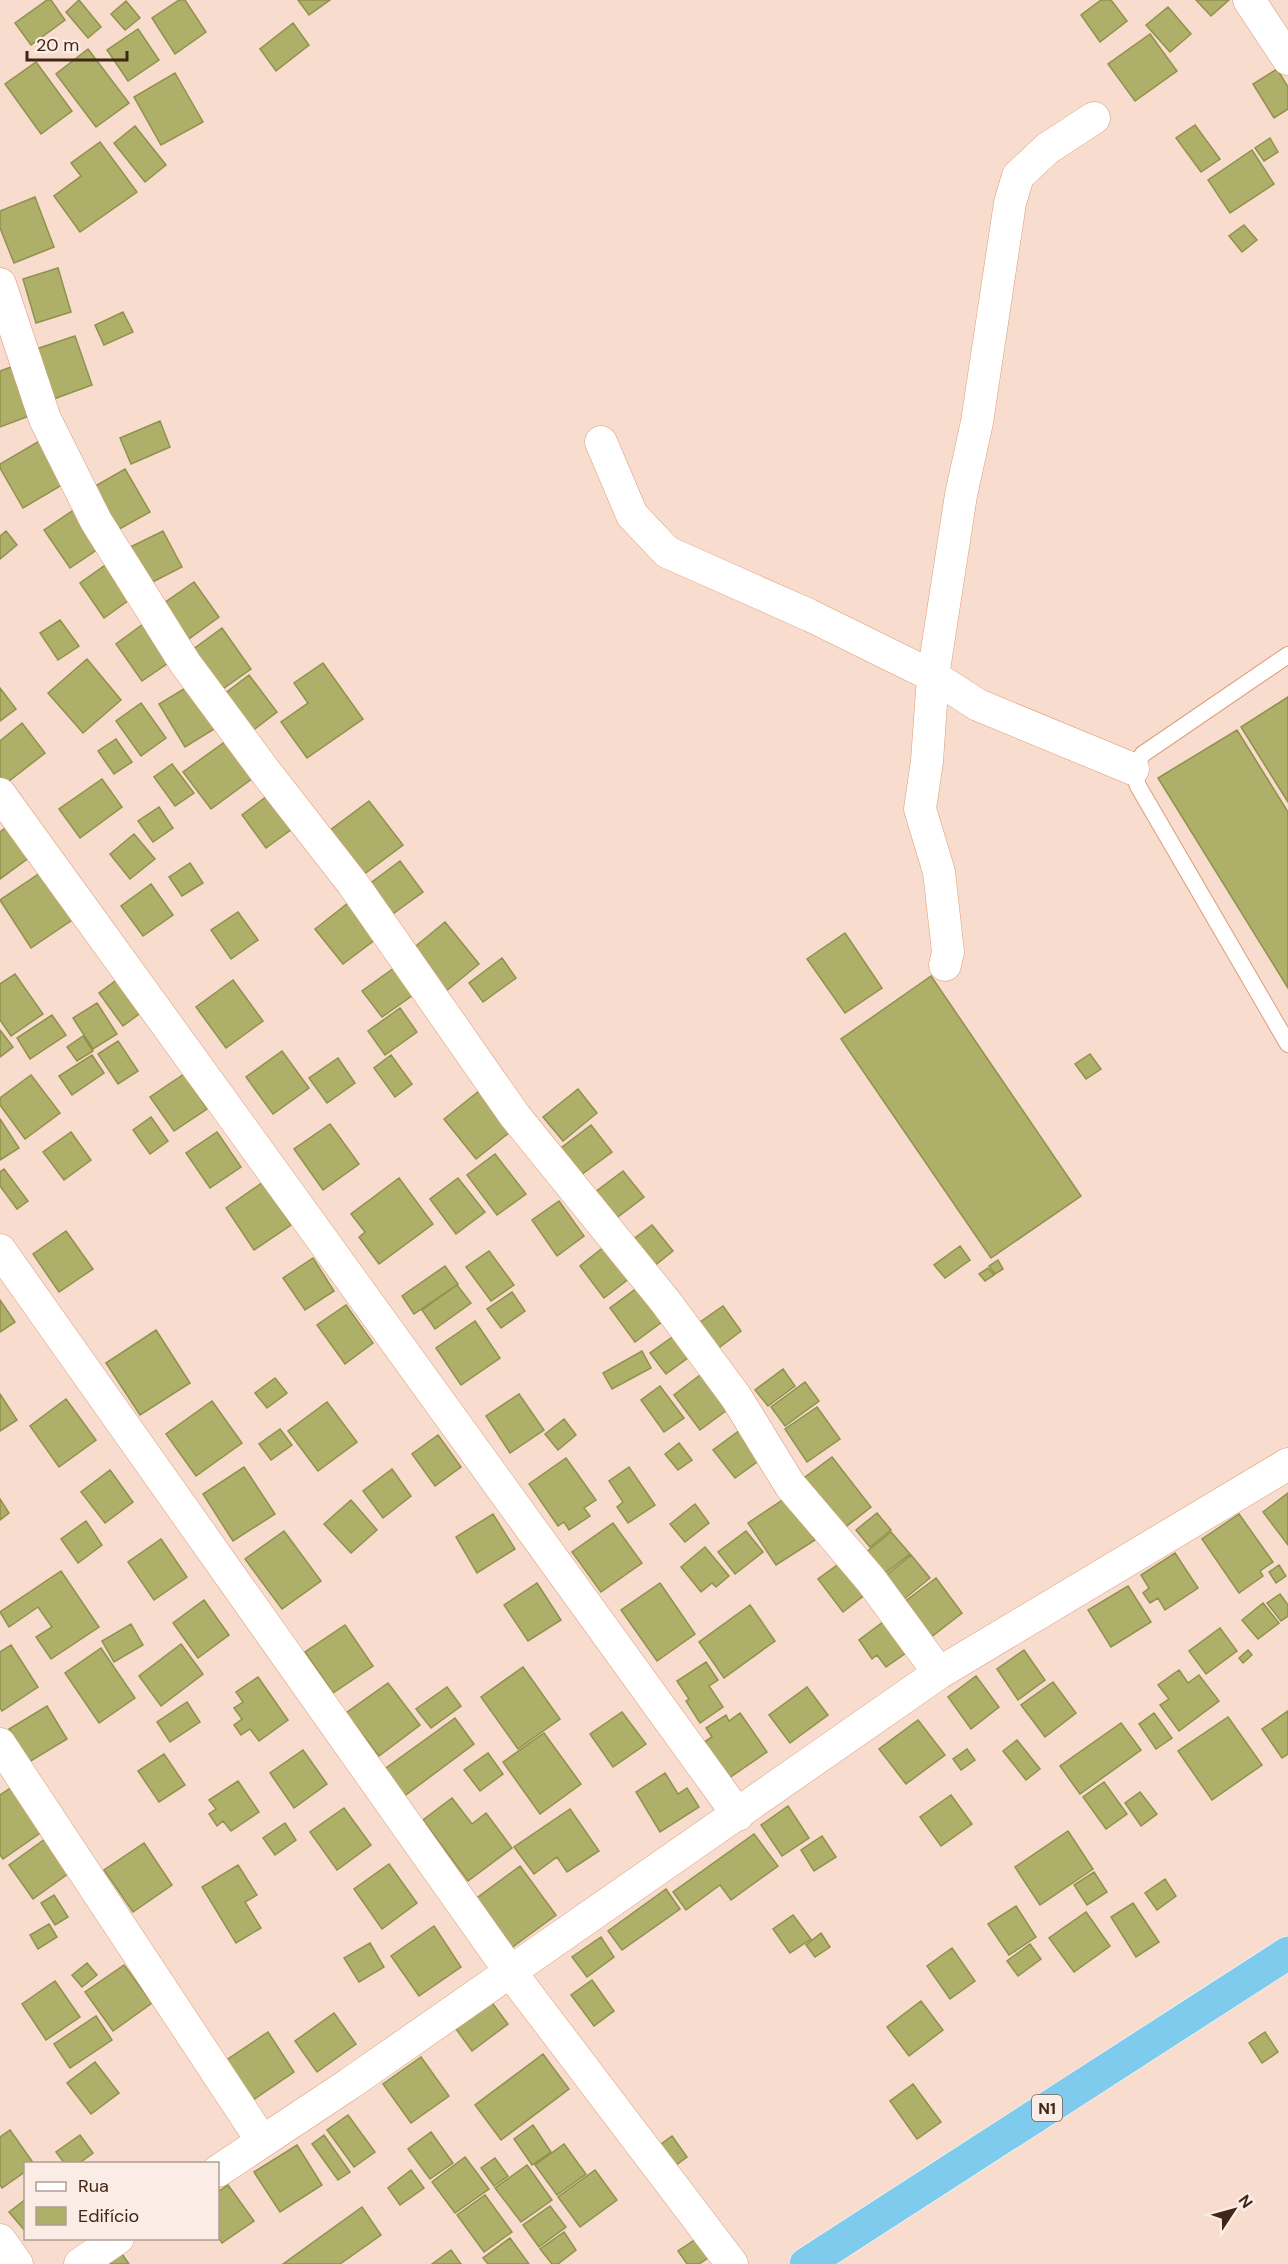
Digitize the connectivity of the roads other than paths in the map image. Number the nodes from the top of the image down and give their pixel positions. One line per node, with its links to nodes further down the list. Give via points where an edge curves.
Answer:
1 (1249, 0): 2 (street)
2 (1288, 59)
3 (1094, 118): 7 (street, via 1048,148 1018,176 1010,203)
4 (0, 284): 14 (street, via 45,419 96,522 185,663 353,884 516,1116 722,1377 790,1485 871,1581)
5 (601, 442): 7 (street, via 632,515 667,552)
6 (1288, 655): 8 (lane, via 1143,754)
7 (933, 676): 8 (street, via 978,705); 10 (street, via 920,809 939,872 948,952)
8 (1133, 769): 11 (lane, via 1138,786)
9 (0, 794): 16 (street)
10 (945, 965)
11 (1288, 1044)
12 (0, 1250): 18 (street)
13 (1288, 1464): 14 (street)
14 (939, 1673): 16 (street)
15 (0, 1744): 19 (street)
16 (738, 1815): 18 (street)
17 (1288, 1953): 26 (highway, N1)
18 (509, 1970): 19 (street); 25 (street)
19 (262, 2141): 20 (street)
20 (219, 2170)
21 (0, 2240): 23 (street)
22 (115, 2240): 24 (street)
23 (17, 2264)
24 (80, 2264)
25 (732, 2264)
26 (806, 2264)

